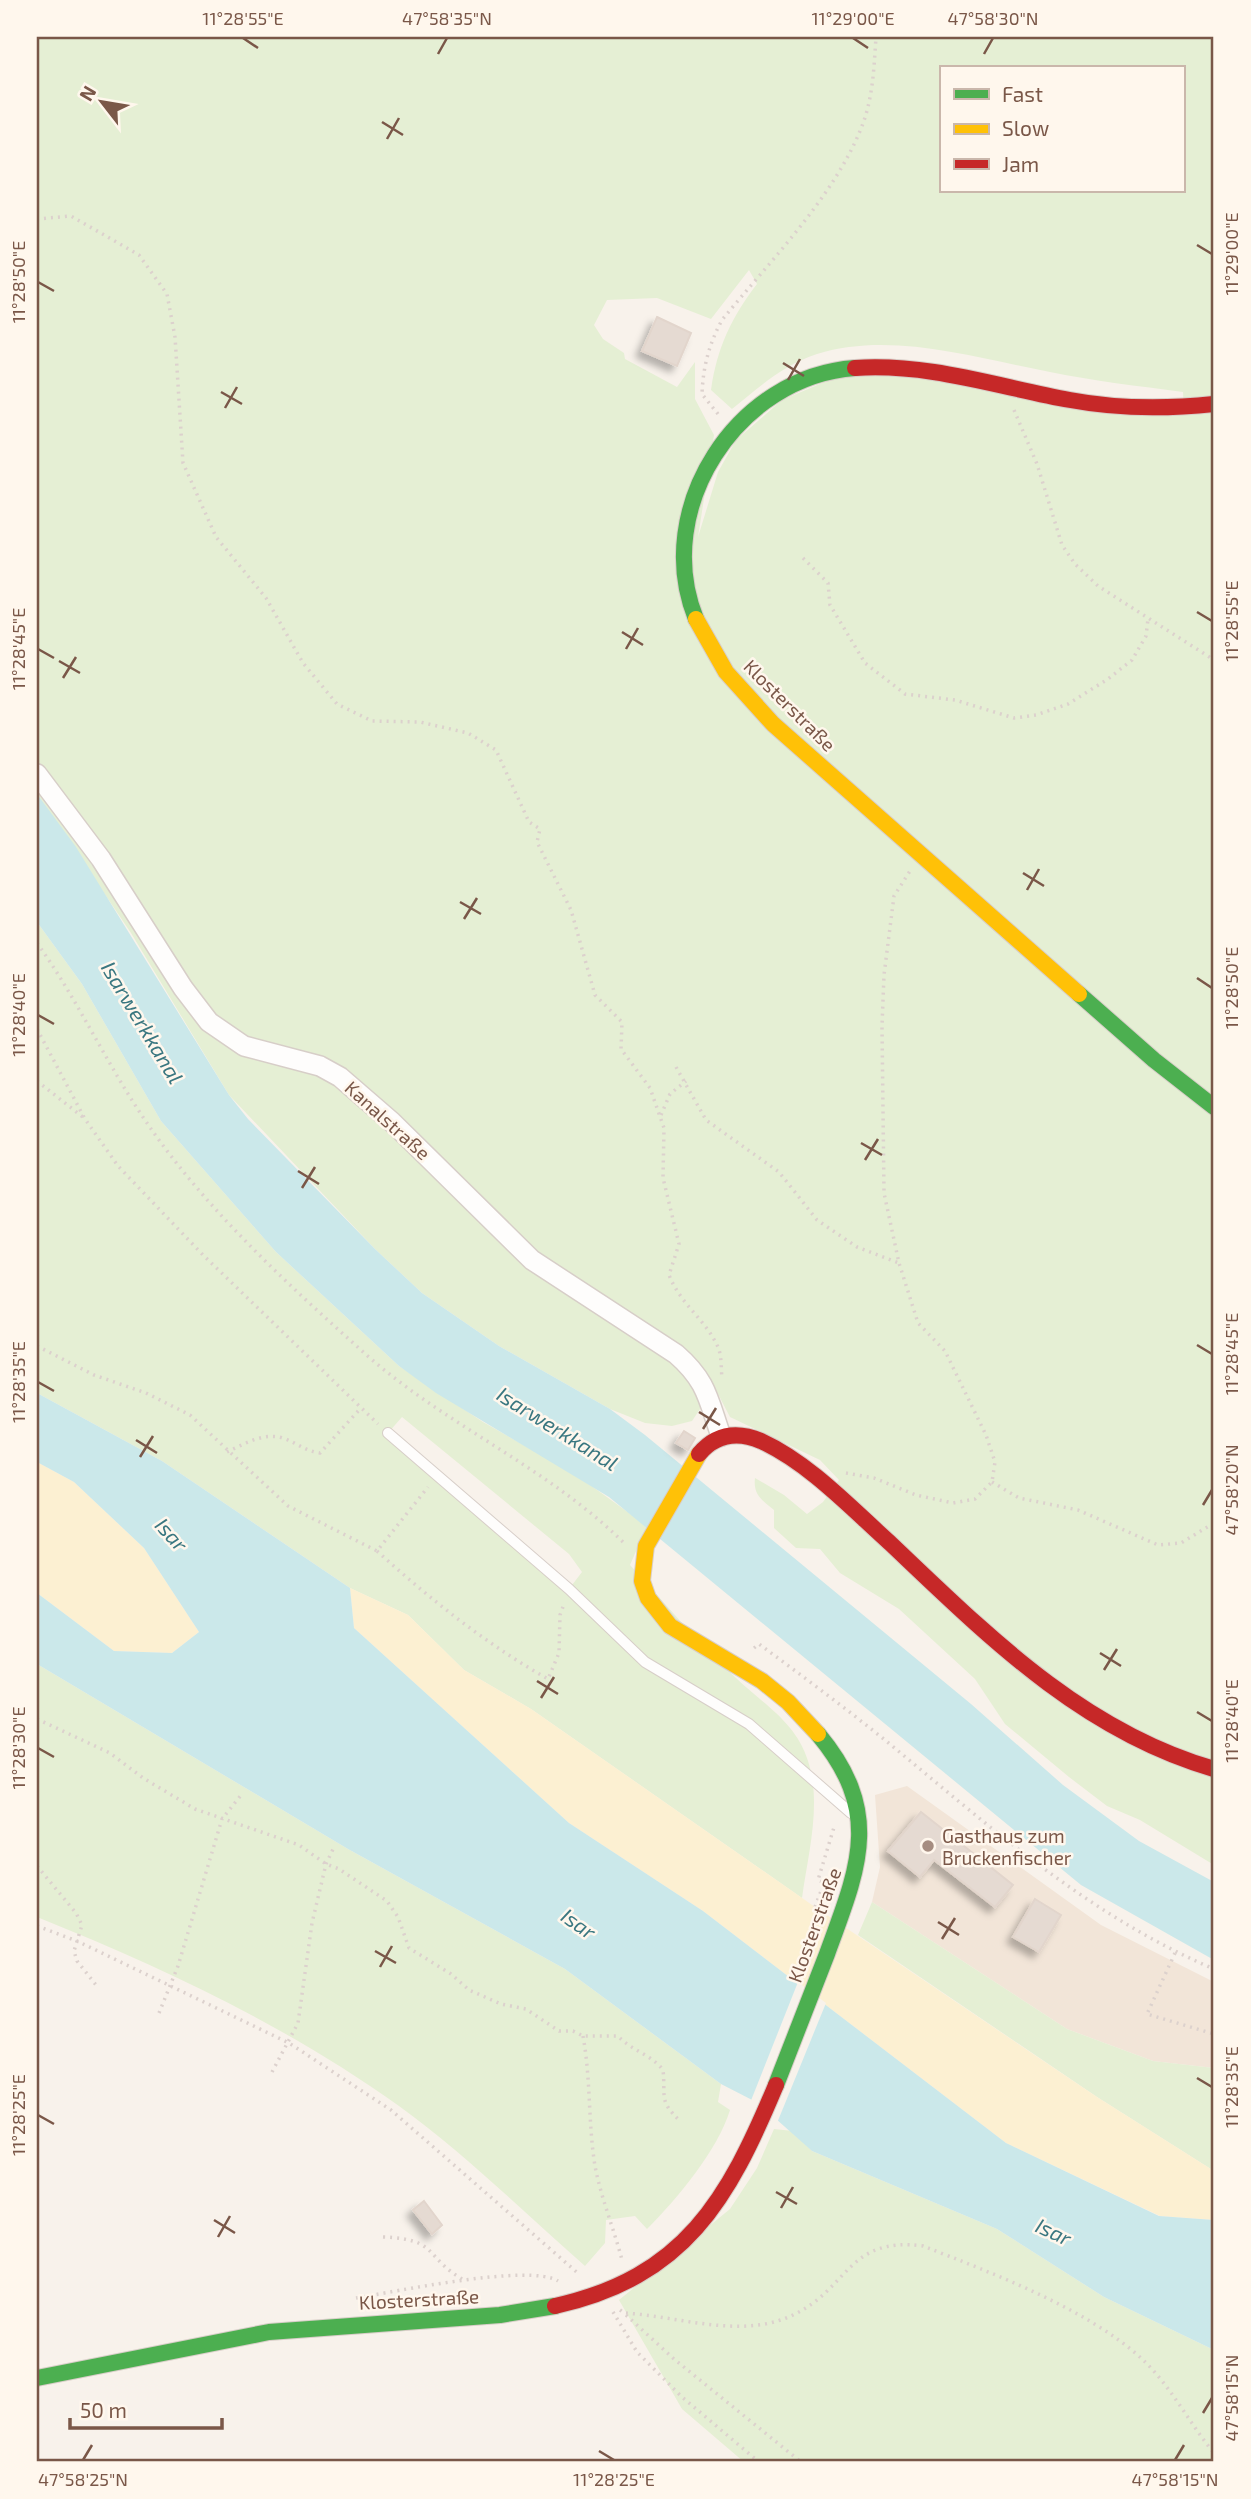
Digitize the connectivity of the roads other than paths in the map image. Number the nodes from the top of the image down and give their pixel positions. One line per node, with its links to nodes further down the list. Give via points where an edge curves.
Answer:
1 (1214, 404): 3 (main road, Klosterstraße, via 1108,406 954,372 886,364 832,370 773,393 731,429 705,471 685,535 689,598 702,633 754,704 1042,957 1148,1058)
2 (37, 774): 5 (street, Kanalstraße, via 102,859 209,1022 244,1046 320,1066 340,1077 532,1259 696,1371)
3 (1214, 1107)
4 (388, 1433): 7 (lane, via 569,1589 645,1662 749,1724)
5 (721, 1436): 6 (main road, via 755,1439 815,1478 1070,1701 1160,1751); 7 (main road, Klosterstraße, via 694,1462 642,1556 641,1571 651,1602 661,1618 686,1639 761,1680 800,1714 838,1759 852,1786)
6 (1214, 1769)
7 (859, 1820): 8 (main road, Klosterstraße, via 855,1878 745,2158 693,2234 652,2269 603,2294 536,2312 267,2332)
8 (37, 2378)

